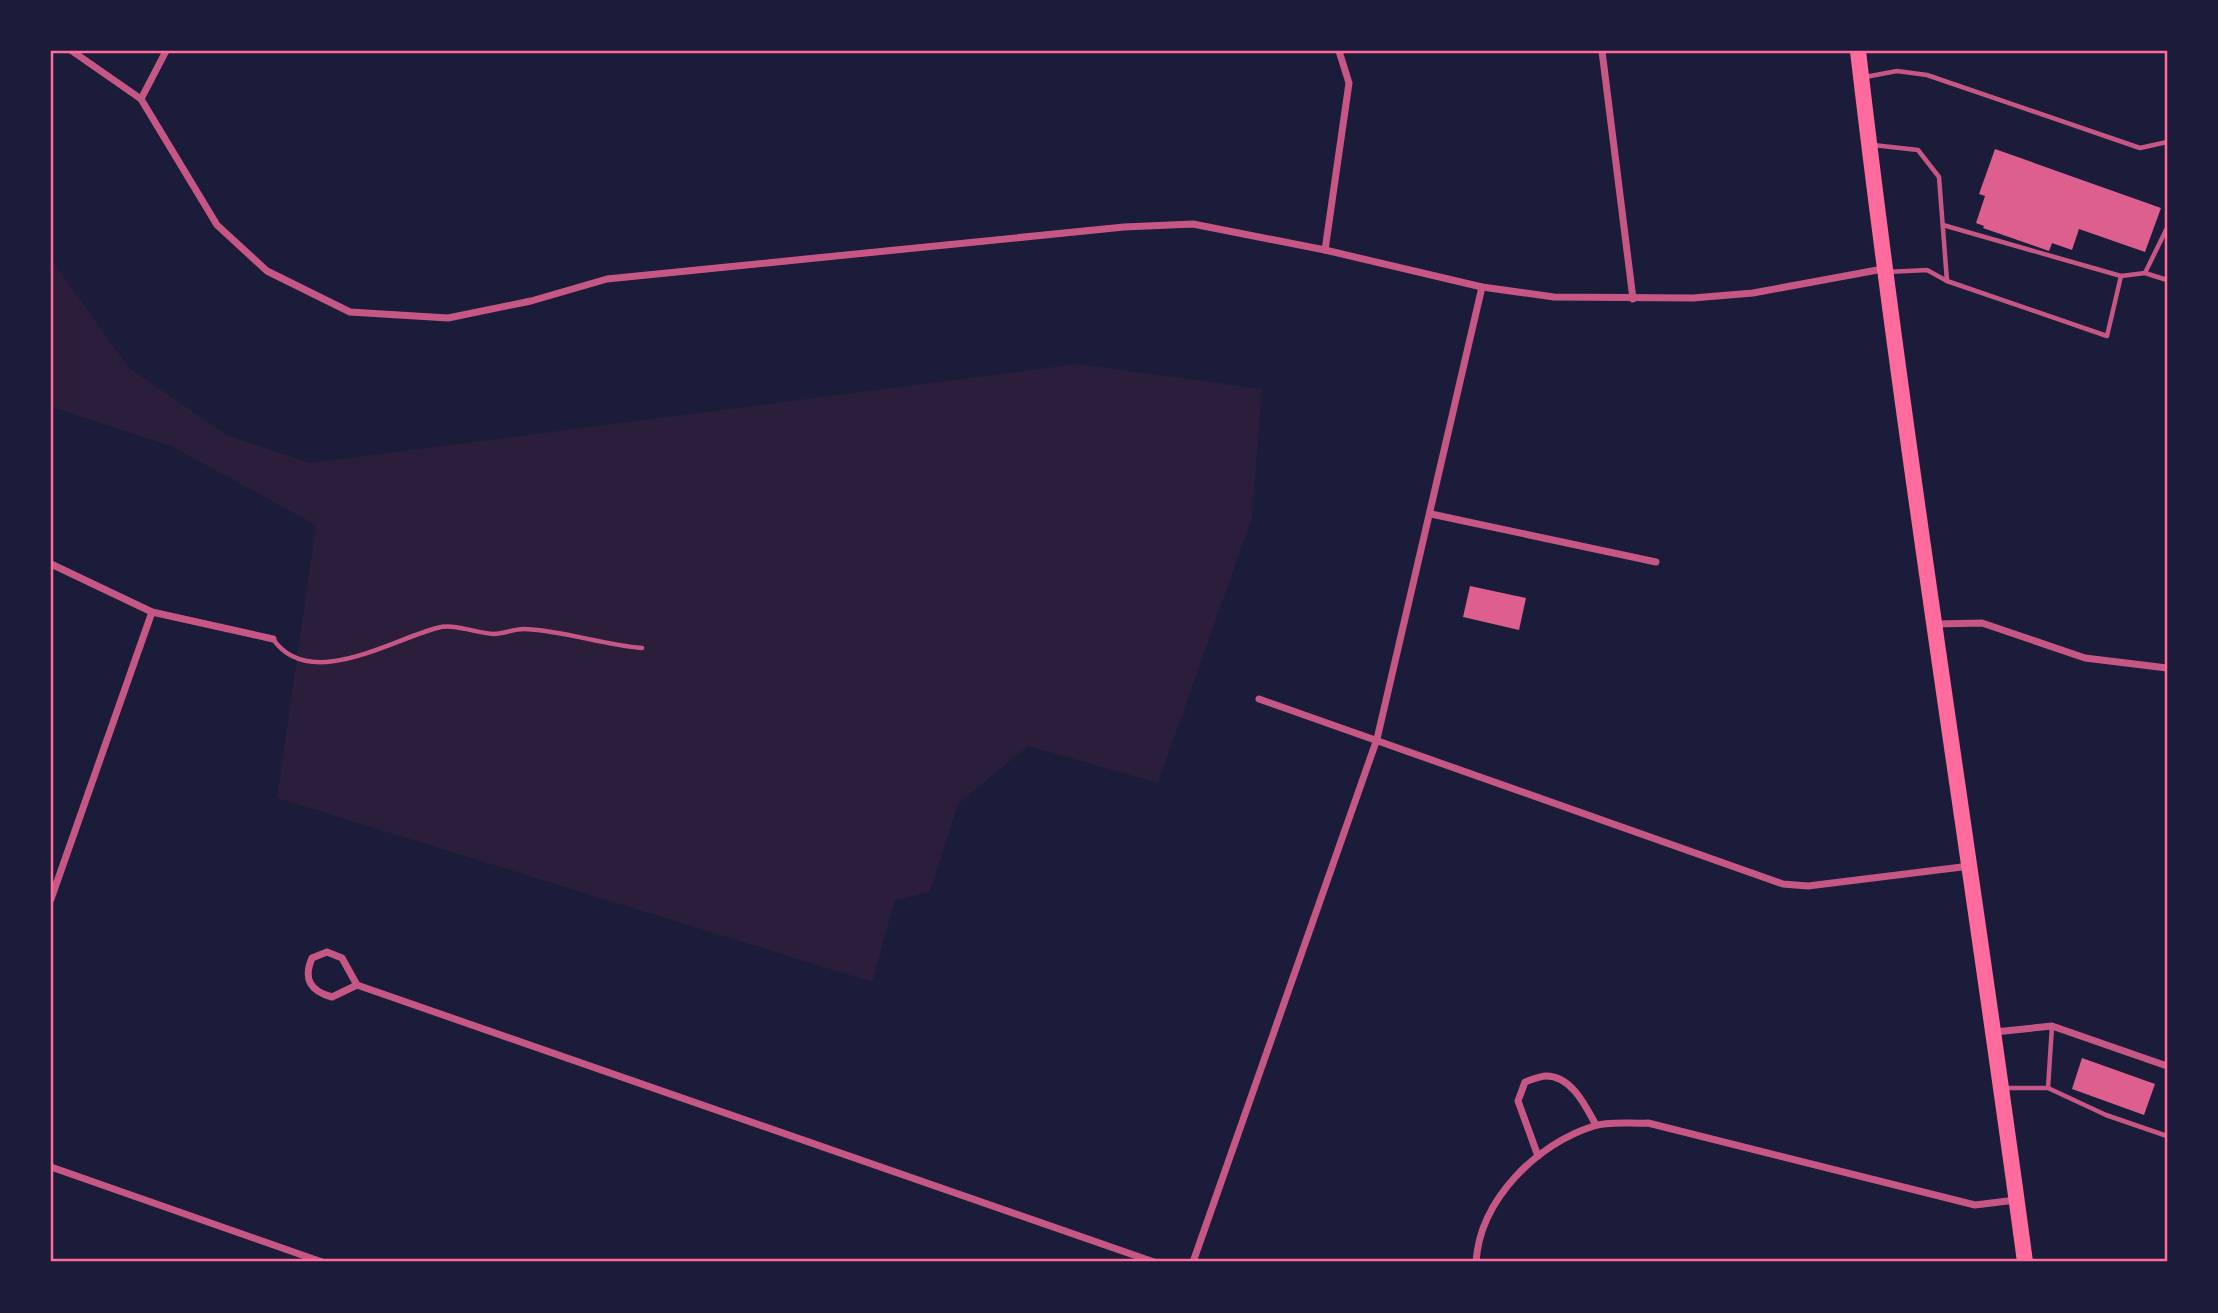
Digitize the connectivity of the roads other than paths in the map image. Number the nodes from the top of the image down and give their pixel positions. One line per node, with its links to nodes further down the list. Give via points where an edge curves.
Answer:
1 (72, 51): 7 (street)
2 (166, 51): 7 (street)
3 (1339, 51): 12 (street, via 1349,83)
4 (1602, 51): 19 (street)
5 (1858, 51): 6 (main road)
6 (1861, 77): 8 (lane, via 1897,71 1927,75 2140,148); 9 (main road)
7 (141, 99): 12 (street, via 217,225 267,271 350,312 448,318 607,279 1124,227 1193,224)
8 (2167, 142)
9 (1869, 145): 10 (lane, via 1918,150 1939,177); 13 (main road)
10 (1943, 225): 15 (lane); 17 (lane)
11 (2167, 228): 14 (lane)
12 (1325, 250): 18 (street)
13 (1883, 270): 17 (lane, via 1927,270); 19 (street, via 1753,293); 24 (main road)
14 (2145, 273): 15 (lane); 16 (lane)
15 (2120, 276): 17 (lane, via 2107,336)
16 (2167, 280)
17 (1947, 281)
18 (1482, 287): 19 (street, via 1554,297); 20 (street)
19 (1633, 299)
20 (1431, 514): 21 (street); 29 (street)
21 (1656, 562)
22 (51, 564): 23 (street)
23 (152, 612): 25 (street); 31 (street)
24 (1937, 624): 27 (street, via 1982,623 2085,658); 30 (main road)
25 (273, 639): 26 (lane, via 289,653 326,661 362,656 448,626 498,635 525,629)
26 (642, 648)
27 (2167, 668)
28 (1259, 699): 29 (street)
29 (1377, 739): 30 (street, via 1783,884 1808,886); 45 (street)
30 (1970, 866): 34 (main road)
31 (51, 899)
32 (357, 985): 32 (street, via 332,998 317,993 309,984 307,970 312,958 327,952 342,958); 44 (street)
33 (2052, 1026): 34 (street); 35 (street); 37 (lane)
34 (1994, 1032): 36 (main road)
35 (2167, 1066)
36 (2001, 1088): 37 (lane); 42 (main road)
37 (2048, 1088): 39 (lane)
38 (1597, 1125): 40 (street, via 1558,1139); 40 (street, via 1580,1095 1565,1083 1547,1076 1525,1082 1518,1101); 42 (street, via 1648,1123 1975,1205)
39 (2167, 1136)
40 (1538, 1156): 46 (street, via 1520,1170 1490,1214)
41 (51, 1167): 43 (street)
42 (2017, 1199): 47 (main road)
43 (322, 1262)
44 (1154, 1262)
45 (1193, 1262)
46 (1476, 1262)
47 (2025, 1262)

